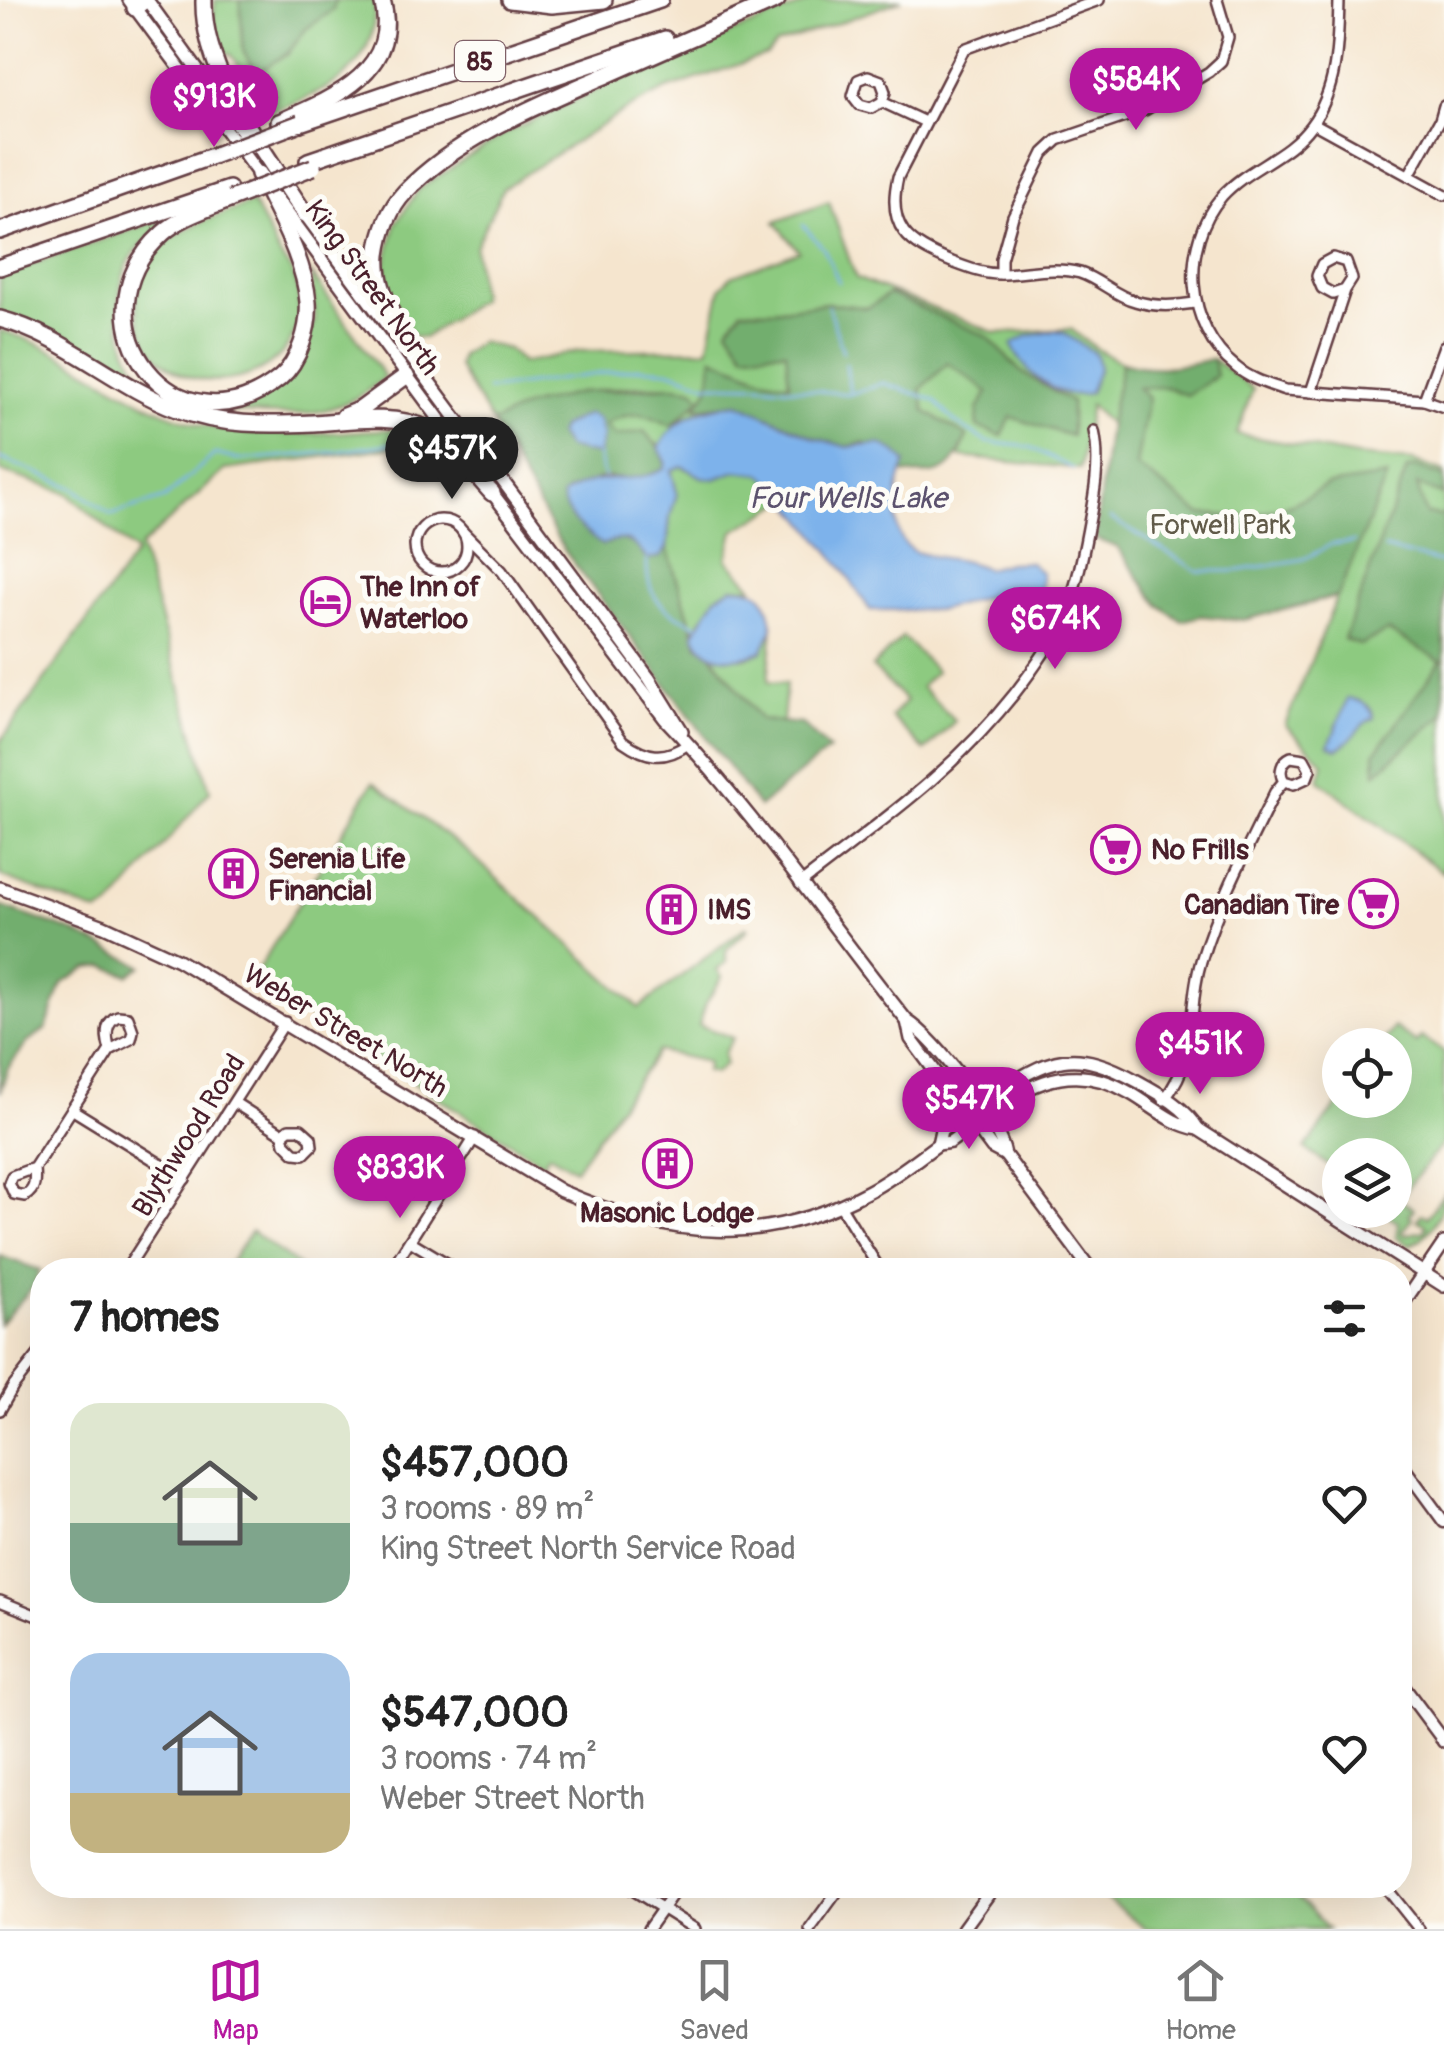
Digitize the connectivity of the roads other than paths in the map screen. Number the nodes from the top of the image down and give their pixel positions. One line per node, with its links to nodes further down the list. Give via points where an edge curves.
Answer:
1 (204, 0): 20 (highway, via 206,39 231,96)
2 (382, 0): 15 (highway, bridge, via 385,40 371,67 347,90)
3 (510, 0): 4 (highway)
4 (604, 0)
5 (660, 0): 15 (highway, 85, bridge)
6 (777, 0): 18 (highway, 85); 28 (highway, via 533,107 456,151 405,192 391,210 378,255 380,286)
7 (1099, 0): 13 (street, via 964,49)
8 (1217, 0): 23 (street, via 1228,37 1221,61 1209,72 1144,110 1058,140 1044,153 1013,216)
9 (1339, 0): 14 (street, via 1332,79)
10 (139, 2): 16 (main road, King Street North); 20 (main road, King Street North)
11 (882, 102): 13 (street)
12 (1444, 106): 17 (street)
13 (925, 122): 23 (street, via 898,177 899,226 922,248 978,272)
14 (1313, 123): 17 (street); 25 (street, via 1222,196 1205,222 1196,245)
15 (206, 158): 21 (highway, 85)
16 (259, 174): 18 (highway, via 296,257 308,303 302,342 288,370 266,389 211,404 176,396 147,374 128,338 124,302 136,265 163,232); 29 (main road, King Street North)
17 (1410, 175): 19 (street)
18 (230, 194): 22 (highway, 85)
19 (1444, 195)
20 (305, 214): 28 (main road, King Street North)
21 (0, 231)
22 (0, 267)
23 (1001, 274): 25 (street, via 1060,270 1134,301)
24 (1345, 290): 24 (street, via 1352,279 1346,262 1322,264 1322,288 1333,294); 30 (street)
25 (1196, 304): 30 (street, via 1234,366 1284,390)
26 (0, 319): 33 (highway, via 53,339 178,410 241,423)
27 (1444, 346): 31 (street)
28 (404, 349): 37 (main road, King Street North, via 649,678)
29 (406, 376): 33 (highway, via 361,409); 35 (main road, King Street North)
30 (1311, 392): 31 (street)
31 (1424, 400): 32 (street)
32 (1444, 407)
33 (310, 423): 35 (highway, via 368,420 422,427)
34 (1094, 430): 39 (street, via 1094,491 1082,562 1062,622 1036,665 957,760)
35 (492, 494): 37 (main road, King Street North)
36 (463, 532): 36 (street, via 446,520 426,524 415,546 421,563 434,572 460,565 467,550); 37 (street, via 502,571 623,741 654,757)
37 (688, 744): 39 (main road, King Street North)
38 (1284, 781): 46 (street, via 1220,907 1200,964 1184,1069)
39 (800, 884): 41 (main road, King Street North)
40 (0, 888): 42 (main road, Weber Street North, via 145,944)
41 (907, 1021): 44 (main road, King Street North); 51 (main road, King Street North, via 911,1039)
42 (285, 1022): 47 (street, Blythwood Road); 56 (main road, Weber Street North)
43 (110, 1050): 49 (street)
44 (961, 1080): 45 (main road); 48 (main road, King Street North)
45 (1014, 1080): 46 (main road, Weber Street North, via 1053,1062 1082,1060 1110,1066); 48 (main road, Weber Street North)
46 (1165, 1098): 50 (street); 54 (main road, Weber Street North)
47 (235, 1102): 55 (street); 60 (street, Blythwood Road)
48 (979, 1103): 51 (main road, Weber Street North); 52 (main road, King Street North)
49 (73, 1110): 59 (street); 60 (street)
50 (1156, 1110): 52 (main road, Weber Street North, via 1111,1082 1075,1074 1035,1085); 54 (main road, Weber Street North)
51 (966, 1112): 53 (main road, King Street North); 57 (main road, Weber Street North, via 941,1130)
52 (988, 1116): 53 (main road, Weber Street North); 58 (main road, King Street North)
53 (975, 1124): 57 (main road, Weber Street North); 58 (main road, King Street North)
54 (1198, 1129): 69 (main road, Weber Street North)
55 (283, 1134)
56 (475, 1137): 61 (main road, Weber Street North, via 561,1191 665,1227 752,1229); 62 (street)
57 (938, 1144): 61 (main road, Weber Street North)
58 (1005, 1156): 68 (main road, King Street North)
59 (34, 1168)
60 (185, 1179): 64 (street, Blythwood Road)
61 (840, 1205): 67 (street)
62 (410, 1241): 65 (street); 66 (street)
63 (1444, 1243): 71 (main road)
64 (134, 1258)
65 (399, 1258)
66 (438, 1258)
67 (873, 1258)
68 (1082, 1258)
69 (1400, 1258)
70 (1412, 1266): 71 (main road, Weber Street North)
71 (1422, 1272): 72 (main road, Weber Street North); 73 (main road)
72 (1444, 1286)
73 (1412, 1288)
74 (30, 1366): 75 (street)
75 (0, 1410)
76 (1412, 1478): 77 (street)
77 (1444, 1522)
78 (0, 1601): 79 (street)
79 (30, 1613)
80 (1412, 1698): 81 (main road)
81 (1444, 1742)
82 (646, 1898): 87 (street)
83 (670, 1898): 87 (street)
84 (833, 1898): 90 (street)
85 (986, 1898): 91 (main road)
86 (1394, 1898): 92 (street)
87 (663, 1908): 88 (street); 89 (street)
88 (648, 1929)
89 (695, 1929)
90 (810, 1929)
91 (963, 1929)
92 (1419, 1929)

